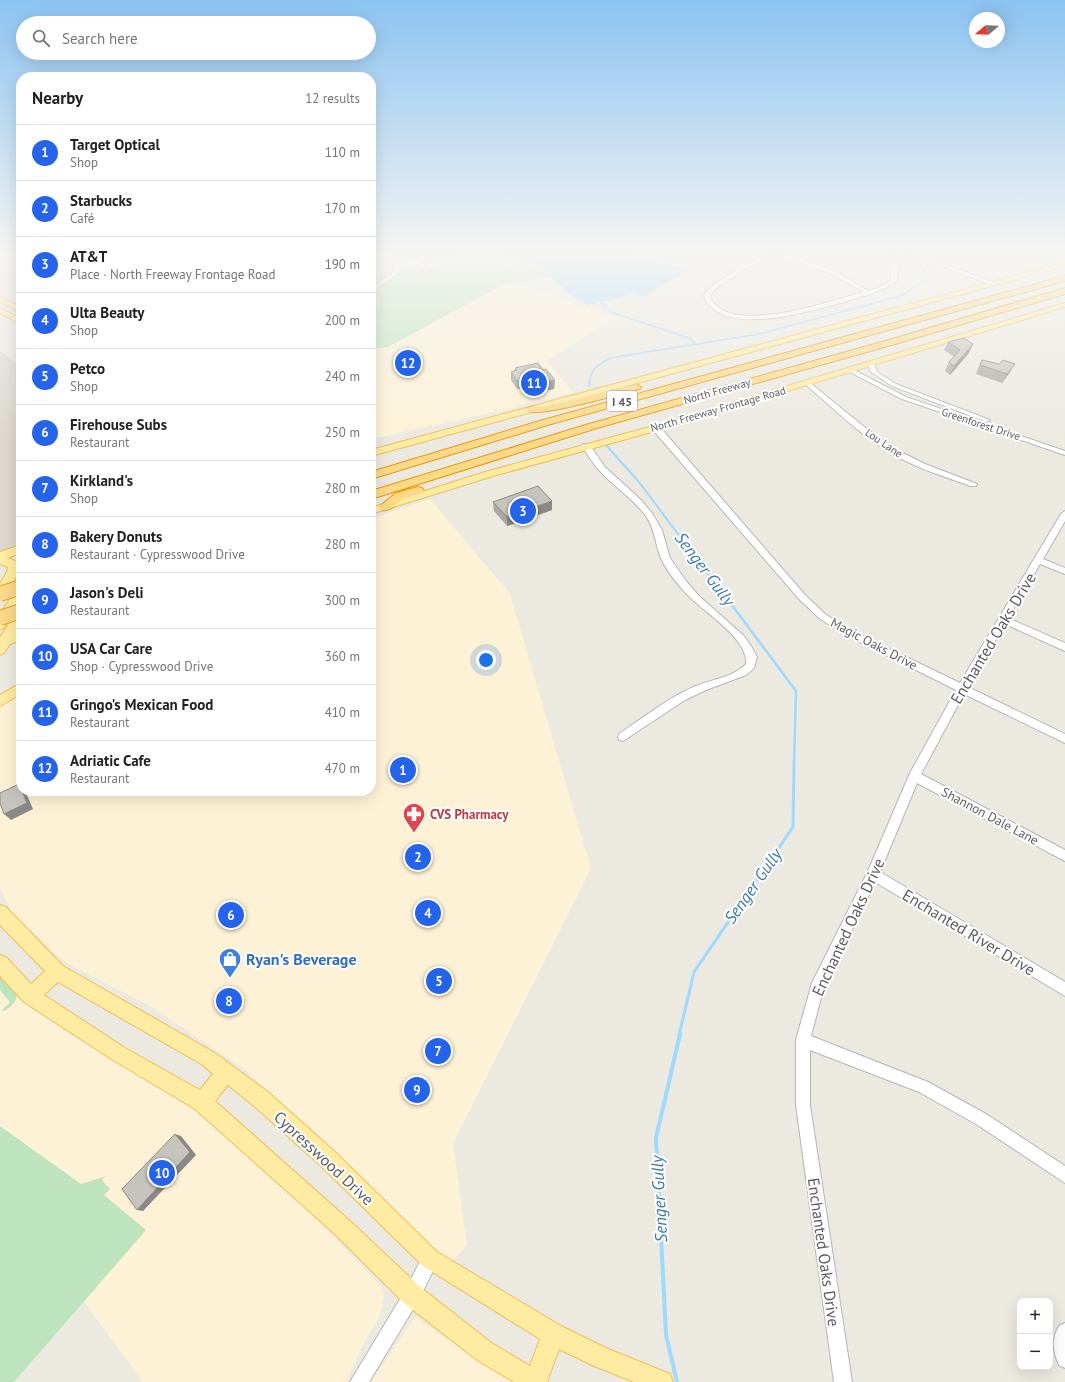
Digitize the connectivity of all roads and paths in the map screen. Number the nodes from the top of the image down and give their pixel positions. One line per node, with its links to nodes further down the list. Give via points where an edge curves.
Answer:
1 (741, 316): 2 (street)
2 (770, 316)
3 (869, 316): 16 (main road)
4 (926, 316): 7 (highway, North Freeway / I 45)
5 (979, 316): 10 (highway, North Freeway / I 45)
6 (1027, 316): 8 (main road, North Freeway Frontage Road)
7 (874, 331): 16 (highway, via 844,334 656,383 547,409); 22 (highway, North Freeway / I 45, via 547,422)
8 (872, 364): 9 (main road, North Freeway Frontage Road); 11 (street, via 872,370)
9 (850, 370): 12 (street, Greenforest Drive); 13 (main road, North Freeway Frontage Road)
10 (779, 374): 24 (highway, North Freeway / I 45, via 601,424); 25 (highway, via 772,380 400,496)
11 (880, 377): 12 (street, via 872,376); 14 (street, Greenforest Drive)
12 (868, 379): 15 (street, Greenforest Drive, via 894,394)
13 (807, 383): 17 (main road, North Freeway Frontage Road); 23 (street, Lou Lane, via 893,452)
14 (937, 401): 15 (street, Greenforest Drive); 18 (street, Greenforest Drive)
15 (931, 408): 18 (street, Greenforest Drive)
16 (530, 410): 20 (main road)
17 (656, 428): 19 (main road, North Freeway Frontage Road); 44 (street, Magic Oaks Drive, via 813,608 845,631)
18 (1032, 441): 21 (street, Greenforest Drive)
19 (586, 446): 25 (main road, North Freeway Frontage Road); 47 (street, via 601,468 634,496 650,515 658,530 664,556 693,595 740,637 753,659 750,666 741,673 684,696)
20 (376, 451)
21 (1065, 453)
22 (376, 474)
23 (973, 484)
24 (376, 493)
25 (385, 507): 26 (main road, North Freeway Frontage Road)
26 (376, 510)
27 (1065, 514): 31 (street, Enchanted Oaks Drive)
28 (16, 551): 29 (main road)
29 (0, 556)
30 (0, 560): 34 (main road, via 10,562 14,566)
31 (1039, 561): 32 (street); 38 (street, Enchanted Oaks Drive)
32 (1065, 571)
33 (16, 590): 34 (highway, bridge)
34 (0, 594)
35 (16, 598): 40 (main road)
36 (16, 613): 37 (highway, bridge)
37 (0, 618)
38 (1002, 619): 43 (street); 44 (street, Enchanted Oaks Drive)
39 (16, 620): 42 (main road)
40 (0, 625)
41 (16, 637): 42 (main road)
42 (2, 644)
43 (1065, 647)
44 (962, 688): 48 (street, Magic Oaks Drive); 49 (street, Enchanted Oaks Drive)
45 (16, 691): 46 (main road)
46 (0, 701)
47 (623, 738)
48 (1065, 739)
49 (914, 776): 50 (street, Shannon Dale Lane); 51 (street, Enchanted Oaks Drive)
50 (1065, 856)
51 (873, 874): 55 (street, Enchanted River Drive); 57 (street, Enchanted Oaks Drive, via 818,988)
52 (0, 913): 54 (main road, Cypresswood Drive)
53 (0, 963): 56 (main road)
54 (56, 972): 56 (main road); 58 (main road, Cypresswood Drive, via 209,1059)
55 (1065, 989)
56 (30, 996): 59 (main road, via 119,1054)
57 (804, 1040): 60 (street, via 924,1087 981,1118); 69 (street, Enchanted Oaks Drive, via 803,1105)
58 (226, 1072): 59 (main road); 61 (main road, Cypresswood Drive, via 261,1099 328,1159)
59 (202, 1102): 62 (main road, via 342,1227)
60 (1065, 1175)
61 (430, 1259): 62 (street); 64 (main road, Cypresswood Drive)
62 (412, 1295): 66 (street); 67 (main road, via 485,1352)
63 (1065, 1332): 65 (street, via 1061,1341)
64 (552, 1334): 67 (main road); 68 (main road, Cypresswood Drive)
65 (1065, 1359)
66 (359, 1382)
67 (536, 1382)
68 (662, 1382)
69 (843, 1382)

